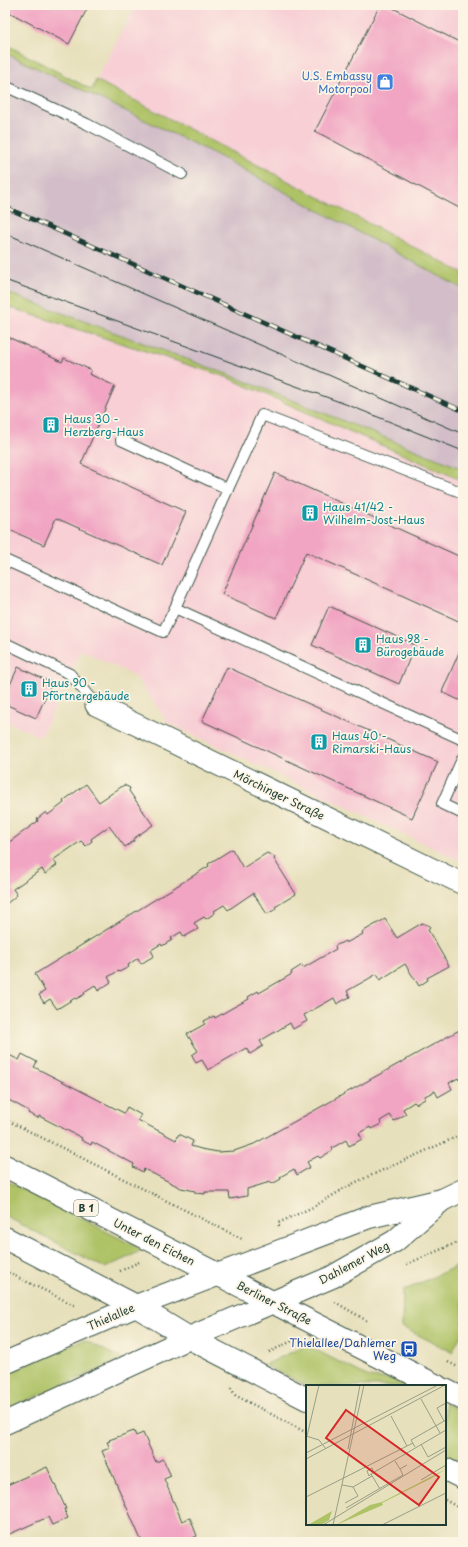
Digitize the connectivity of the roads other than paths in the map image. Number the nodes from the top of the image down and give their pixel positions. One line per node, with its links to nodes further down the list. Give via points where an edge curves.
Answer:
1 (5, 86): 2 (lane, via 87,124)
2 (182, 174)
3 (121, 440): 4 (lane)
4 (228, 489): 5 (lane, via 262,415); 7 (lane)
5 (463, 493)
6 (5, 560): 7 (lane, via 164,632)
7 (175, 608): 10 (lane)
8 (5, 643): 9 (lane, via 70,674)
9 (96, 705): 13 (street, Mörchinger Straße)
10 (463, 740)
11 (463, 757): 12 (lane, via 442,804)
12 (463, 814)
13 (463, 884)
14 (5, 1166): 18 (main road, Unter den Eichen / B 1)
15 (463, 1190): 16 (main road, Dahlemer Weg)
16 (442, 1200): 18 (main road, Dahlemer Weg, via 369,1217); 19 (main road, Dahlemer Weg, via 395,1241 332,1277)
17 (5, 1238): 20 (main road)
18 (218, 1275): 19 (main road, Berliner Straße / B 1); 20 (main road, Thielallee)
19 (272, 1302): 21 (main road, Dahlemer Weg); 23 (main road, Berliner Straße / B 1)
20 (136, 1306): 21 (main road); 22 (main road, Thielallee)
21 (189, 1338): 25 (main road); 27 (main road)
22 (5, 1363)
23 (435, 1385)
24 (446, 1390): 26 (main road)
25 (306, 1398)
26 (463, 1399)
27 (5, 1422)
28 (446, 1470): 29 (main road)
29 (463, 1478)

